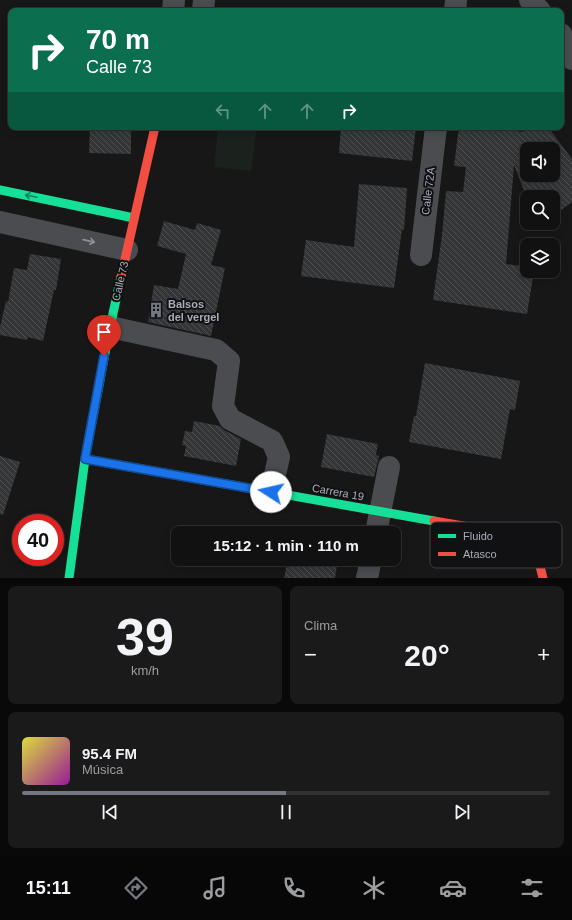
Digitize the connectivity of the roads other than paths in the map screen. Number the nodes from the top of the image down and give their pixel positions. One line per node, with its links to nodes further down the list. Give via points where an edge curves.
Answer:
1 (530, 0): 2 (street)
2 (537, 8)
3 (564, 41): 4 (street)
4 (572, 59)
5 (153, 130): 8 (street, Calle 73)
6 (436, 130): 11 (street, Calle 72A)
7 (0, 190): 8 (street, one-way to 7)
8 (134, 218): 10 (street, Calle 73)
9 (0, 222): 10 (street, one-way to 10)
10 (127, 250): 12 (street, Calle 73)
11 (421, 255)
12 (110, 327): 13 (street, Calle 73); 15 (street, via 216,350 229,361 223,406 230,419 272,441 279,457)
13 (85, 459): 15 (street, Carrera 19); 21 (street, Calle 73)
14 (389, 467): 16 (street)
15 (271, 492): 16 (street, Carrera 19)
16 (381, 511): 17 (street, Carrera 19); 18 (street)
17 (443, 522)
18 (378, 526)
19 (370, 566): 22 (street)
20 (542, 568): 23 (street, Carrera 19)
21 (70, 578)
22 (367, 578)
23 (543, 578)

